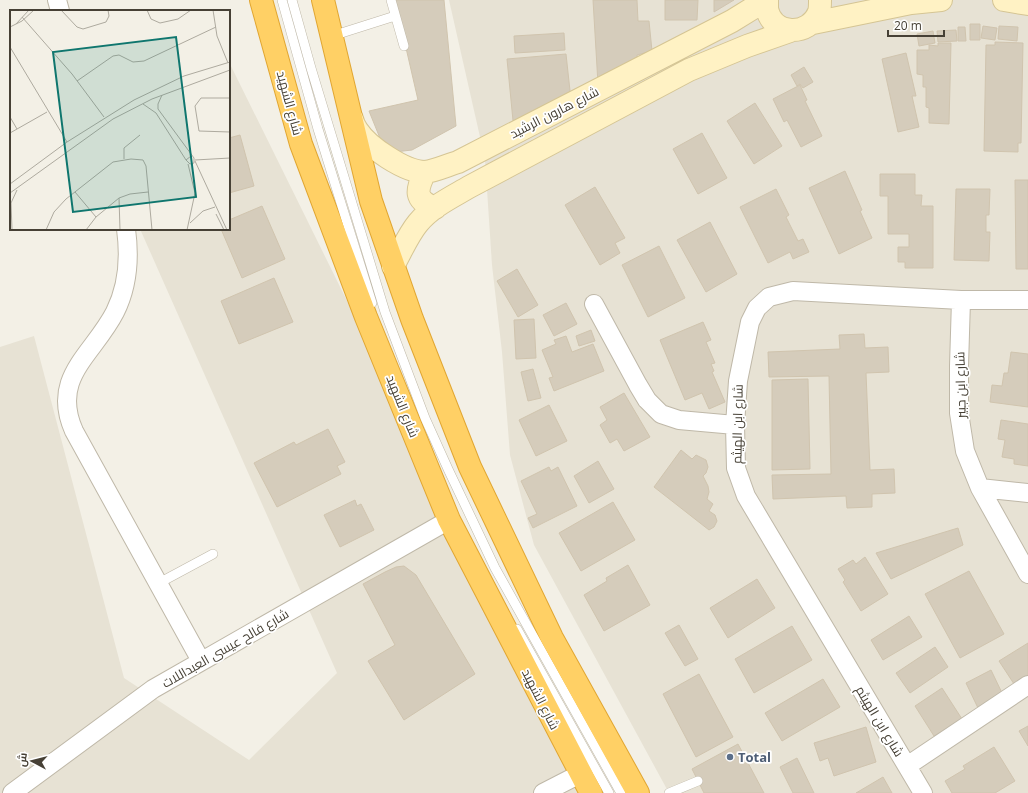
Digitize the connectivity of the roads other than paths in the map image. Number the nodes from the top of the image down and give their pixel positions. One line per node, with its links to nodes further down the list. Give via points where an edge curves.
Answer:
1 (57, 0): 14 (street)
2 (261, 0): 34 (highway, شارع الشهيد, via 301,144 366,317)
3 (282, 0): 28 (lane, via 341,207)
4 (292, 0): 50 (lane, via 385,312 425,418 495,568)
5 (323, 0): 18 (highway)
6 (391, 0): 15 (lane)
7 (767, 0): 17 (street, via 767,10 772,20 780,27); 21 (street, شارع هارون الرشيد, via 732,21 463,159)
8 (820, 0): 16 (street, via 820,11)
9 (852, 0): 12 (street)
10 (941, 0): 12 (street)
11 (1004, 0): 13 (street)
12 (912, 3): 16 (street, شارع هارون الرشيد)
13 (1028, 4)
14 (60, 10)
15 (396, 16): 18 (lane); 19 (lane)
16 (813, 23): 17 (street, شارع هارون الرشيد, via 803,29)
17 (790, 30): 22 (street, شارع هارون الرشيد, via 689,70 469,187)
18 (331, 36): 20 (highway)
19 (404, 46)
20 (350, 116): 21 (street, شارع هارون الرشيد, via 357,131 370,145 408,169); 24 (highway, via 371,202)
21 (425, 172): 22 (street, via 420,182 419,195 422,202)
22 (435, 208): 24 (street, شارع هارون الرشيد, via 419,221 411,232)
23 (126, 230): 39 (street, via 129,248 128,270 123,292 114,313 71,378 66,405 74,431)
24 (394, 266): 51 (highway, via 412,319 491,512 552,638)
25 (961, 300): 26 (street, شارع ابن الهيثم); 30 (street, شارع ابن الهيثم, via 793,291 769,297 757,308 750,322 738,381); 32 (street, شارع ابن جبير, via 959,413 965,451)
26 (1028, 300)
27 (594, 304): 30 (street, via 647,400 661,414 679,420)
28 (376, 314)
29 (384, 335): 31 (lane, via 410,406)
30 (735, 425): 43 (street, شارع ابن الهيثم, via 736,468 746,496)
31 (444, 482)
32 (980, 488): 33 (street); 37 (street, شارع ابن جبير)
33 (1028, 493)
34 (449, 520): 41 (street, شارع فالح عيسى العبداللات); 44 (highway, شارع الشهيد)
35 (213, 554): 39 (lane)
36 (484, 567): 38 (lane)
37 (1028, 574)
38 (492, 581)
39 (159, 583): 41 (street)
40 (514, 622): 49 (lane)
41 (201, 661): 46 (street, شارع فالح عيسى العبداللات, via 153,689)
42 (1028, 684): 43 (street)
43 (907, 766): 53 (street, شارع ابن الهيثم)
44 (580, 774): 47 (street); 48 (highway, شارع الشهيد)
45 (698, 780): 52 (lane)
46 (12, 793)
47 (543, 793)
48 (591, 793)
49 (609, 793)
50 (621, 793)
51 (638, 793)
52 (669, 793)
53 (923, 793)

